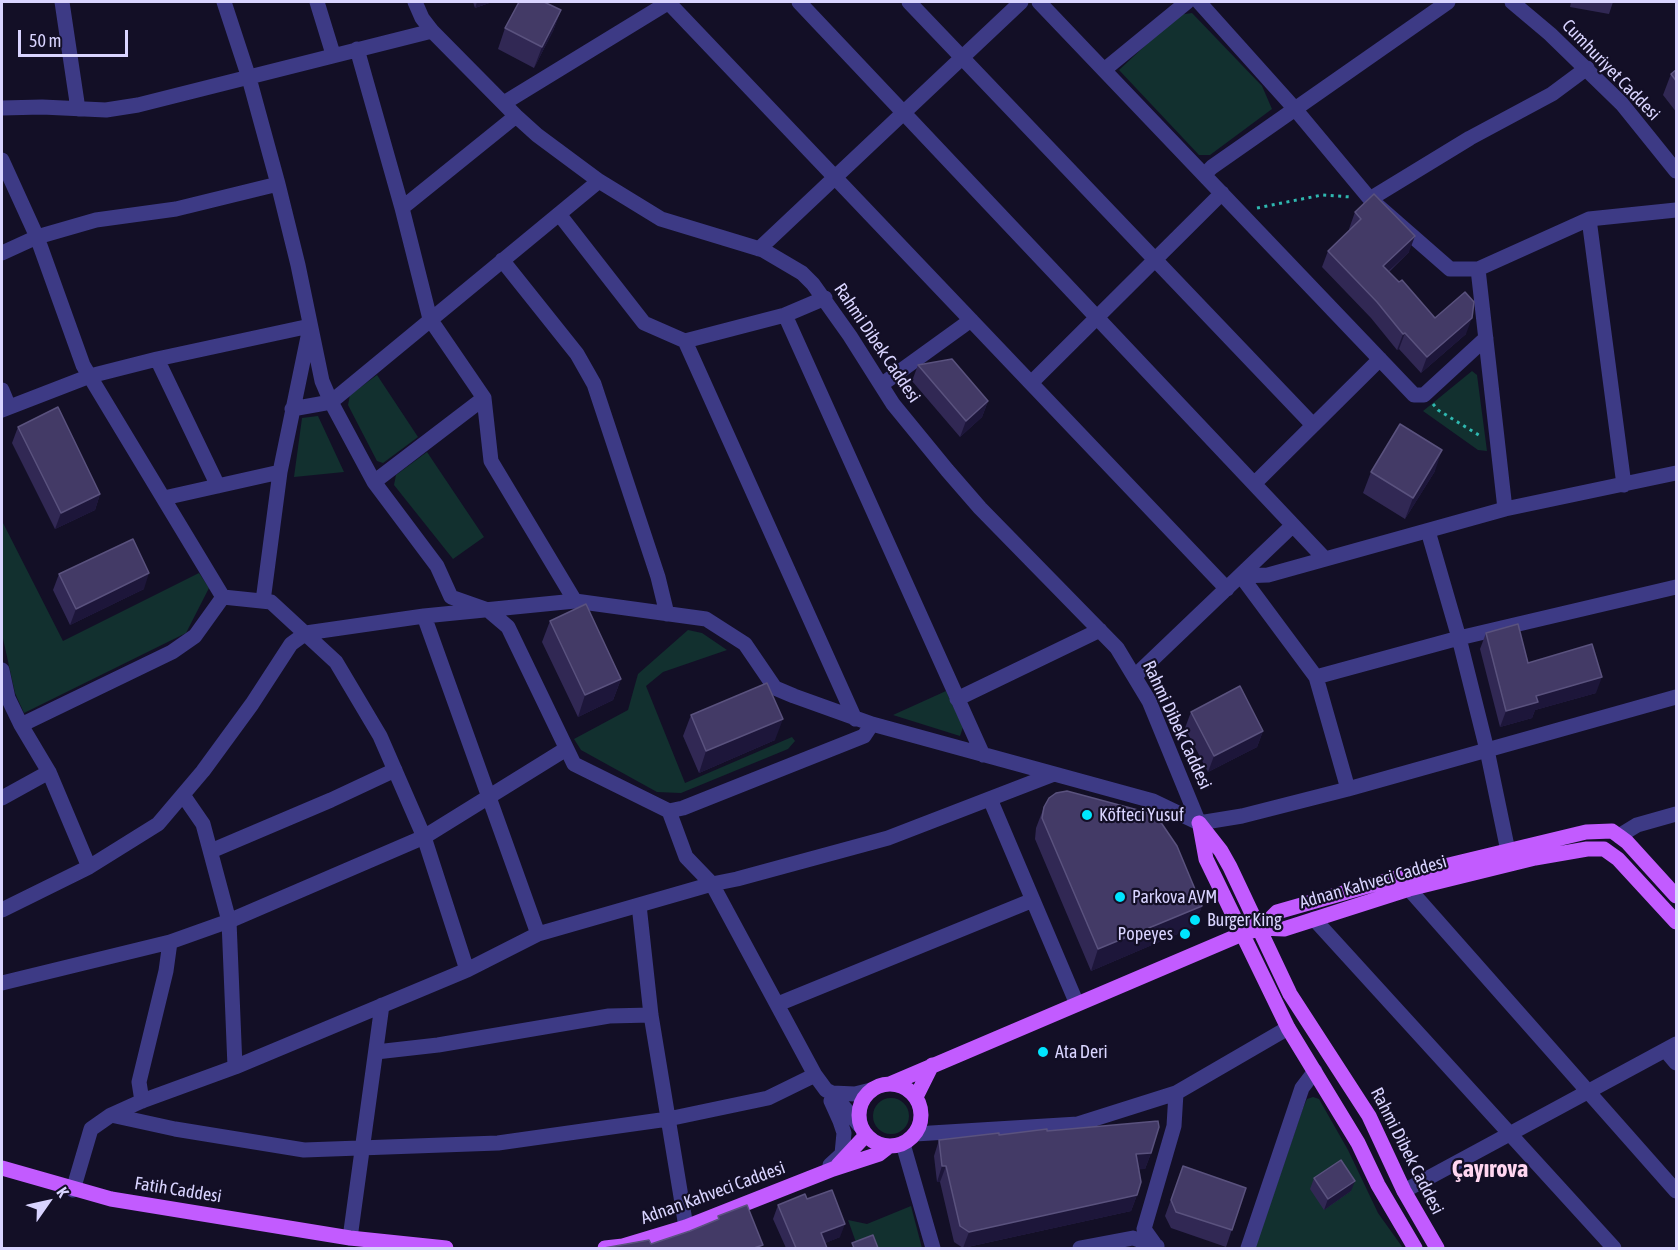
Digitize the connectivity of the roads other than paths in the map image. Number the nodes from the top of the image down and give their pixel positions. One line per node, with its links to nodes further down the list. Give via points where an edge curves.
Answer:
1 (62, 2): 23 (street)
2 (224, 2): 20 (street)
3 (317, 2): 16 (street)
4 (415, 2): 14 (street, Rahmi Dibek Caddesi)
5 (668, 2): 21 (street); 30 (street)
6 (799, 2): 25 (street)
7 (909, 2): 17 (street)
8 (1020, 2): 17 (street)
9 (1039, 2): 19 (street)
10 (1187, 2): 19 (street)
11 (1199, 2): 24 (street)
12 (1448, 2): 24 (street)
13 (1512, 2): 18 (street, Cumhuriyet Caddesi)
14 (432, 31): 15 (street); 21 (street, Rahmi Dibek Caddesi)
15 (357, 49): 16 (street); 35 (street)
16 (333, 54): 20 (street)
17 (962, 57): 25 (street); 43 (street)
18 (1587, 68): 28 (street, Cumhuriyet Caddesi); 34 (street, via 1552,94)
19 (1104, 70): 29 (street)
20 (249, 78): 23 (street, via 128,107); 32 (street)
21 (504, 103): 26 (street, Rahmi Dibek Caddesi)
22 (2, 108): 23 (street)
23 (78, 109)
24 (1295, 109): 29 (street); 34 (street)
25 (903, 112): 30 (street); 47 (street)
26 (516, 116): 31 (street, Rahmi Dibek Caddesi); 35 (street)
27 (2, 160): 39 (street)
28 (1677, 171)
29 (1204, 175): 33 (street)
30 (835, 177): 40 (street); 49 (street)
31 (599, 181): 37 (street); 40 (street, Rahmi Dibek Caddesi, via 661,219)
32 (278, 184): 39 (street, via 176,209 96,220); 50 (street)
33 (1222, 194): 43 (street); 54 (street)
34 (1370, 199): 44 (street, via 1450,269)
35 (402, 207): 48 (street)
36 (1677, 210): 38 (street)
37 (559, 214): 42 (street); 52 (street, via 644,323)
38 (1589, 219): 44 (street); 68 (street)
39 (37, 237): 41 (street); 55 (street)
40 (759, 249): 45 (street, Rahmi Dibek Caddesi, via 802,273)
41 (2, 253)
42 (502, 260): 48 (street); 82 (street, via 577,354 594,384)
43 (1155, 260): 47 (street); 63 (street)
44 (1478, 269): 51 (street)
45 (825, 298): 46 (street); 57 (street, Rahmi Dibek Caddesi)
46 (785, 315): 52 (street); 92 (street)
47 (1097, 317): 56 (street); 67 (street)
48 (430, 319): 59 (street); 60 (street)
49 (970, 320): 56 (street); 57 (street)
50 (310, 326): 53 (street); 60 (street, via 322,381); 62 (street)
51 (1486, 338): 54 (street, via 1424,395 1414,395); 71 (street)
52 (685, 341): 93 (street)
53 (157, 359): 55 (street); 69 (street)
54 (1380, 359): 63 (street)
55 (90, 376): 61 (street); 70 (street)
56 (1031, 383): 77 (street)
57 (881, 386): 84 (street, Rahmi Dibek Caddesi, via 980,508)
58 (2, 390): 61 (street)
59 (484, 398): 66 (street); 80 (street, via 491,461)
60 (331, 402): 62 (street); 66 (street)
61 (5, 408)
62 (292, 409): 64 (street)
63 (1313, 425): 67 (street)
64 (280, 472): 69 (street); 79 (street)
65 (1677, 473): 68 (street)
66 (374, 482): 81 (street, via 436,566 451,597)
67 (1254, 484): 72 (street)
68 (1624, 485): 71 (street)
69 (218, 486): 70 (street)
70 (164, 498): 78 (street)
71 (1505, 509): 73 (street)
72 (1293, 525): 74 (street); 75 (street)
73 (1428, 531): 74 (street); 86 (street)
74 (1325, 559): 75 (street, via 1268,575)
75 (1241, 576): 77 (street); 89 (street)
76 (1677, 587): 86 (street)
77 (1227, 589): 88 (street)
78 (223, 597): 79 (street); 95 (street, via 195,636 172,652)
79 (263, 601): 85 (street, via 271,602)
80 (575, 601): 81 (street); 82 (street)
81 (488, 610): 83 (street); 96 (street, via 508,627)
82 (667, 614): 93 (street, via 706,619 745,644 775,688)
83 (424, 616): 85 (street); 104 (street)
84 (1100, 630): 88 (street, Rahmi Dibek Caddesi); 92 (street)
85 (306, 633): 99 (street, via 336,662 380,736); 103 (street, via 291,644 252,704)
86 (1459, 638): 89 (street); 97 (street)
87 (2, 670): 91 (street)
88 (1135, 676): 109 (street, Rahmi Dibek Caddesi)
89 (1316, 677): 102 (street)
90 (1677, 697): 97 (street)
91 (5, 699): 95 (street)
92 (957, 699): 98 (street)
93 (855, 719): 94 (street)
94 (872, 724): 98 (street); 107 (street, via 864,736)
95 (21, 725): 100 (street)
96 (566, 749): 104 (street); 107 (street, via 574,764)
97 (1487, 750): 102 (street); 112 (street)
98 (983, 755): 101 (street)
99 (395, 770): 111 (street); 113 (street)
100 (49, 772): 105 (street); 114 (street)
101 (1054, 774): 106 (street); 109 (street, via 1153,801)
102 (1348, 789): 109 (street)
103 (183, 795): 113 (street, via 203,825); 114 (street, via 158,824)
104 (489, 797): 111 (street); 125 (street)
105 (2, 798)
106 (990, 799): 115 (street, via 888,838); 118 (street)
107 (669, 811): 115 (street, via 686,857)
108 (1677, 814): 110 (street, via 1636,825)
109 (1199, 823): 124 (main road, Rahmi Dibek Caddesi, via 1221,850); 126 (main road, Rahmi Dibek Caddesi, via 1206,859)
110 (1619, 836): 112 (main road, via 1612,831 1586,832); 117 (main road)
111 (424, 837): 122 (street); 128 (street)
112 (1508, 850): 124 (main road, via 1277,912)
113 (211, 851): 122 (street)
114 (89, 867): 120 (street)
115 (712, 884): 119 (street); 130 (street)
116 (1409, 889): 121 (main road, Adnan Kahveci Caddesi); 123 (main road, Adnan Kahveci Caddesi, via 1535,858 1604,849); 144 (street)
117 (1677, 896)
118 (1033, 900): 130 (street); 131 (street)
119 (639, 905): 125 (street); 133 (street)
120 (2, 910)
121 (1314, 920): 124 (main road, Adnan Kahveci Caddesi, via 1284,929); 153 (street)
122 (229, 921): 127 (street); 139 (street)
123 (1677, 922)
124 (1261, 927): 126 (main road, Adnan Kahveci Caddesi); 160 (main road, Rahmi Dibek Caddesi, via 1290,994 1357,1095)
125 (538, 934): 128 (street)
126 (1242, 934): 131 (main road, Adnan Kahveci Caddesi); 134 (main road, Rahmi Dibek Caddesi)
127 (170, 942): 129 (street); 148 (street, via 139,1082)
128 (467, 970): 132 (street)
129 (2, 983)
130 (778, 1004): 141 (street)
131 (1077, 1004): 138 (main road, Adnan Kahveci Caddesi)
132 (382, 1005): 136 (street); 139 (street)
133 (651, 1015): 136 (street, via 609,1016); 150 (street)
134 (1288, 1028): 140 (main road, Rahmi Dibek Caddesi); 146 (street)
135 (1671, 1047): 137 (street); 144 (street)
136 (376, 1052): 155 (street)
137 (1677, 1063)
138 (932, 1065): 142 (main road, Adnan Kahveci Caddesi); 147 (main road)
139 (236, 1067): 148 (street)
140 (1315, 1071): 169 (street, via 1302,1088); 170 (main road, Rahmi Dibek Caddesi)
141 (815, 1075): 145 (street); 150 (street, via 768,1098)
142 (890, 1084): 143 (main road); 147 (main road, via 900,1085)
143 (871, 1090): 145 (street, via 855,1094); 151 (main road, via 864,1097 858,1116)
144 (1589, 1091): 153 (street); 161 (street)
145 (829, 1092): 151 (street); 158 (street, via 844,1133 842,1154)
146 (1176, 1093): 152 (street, via 1078,1124); 164 (street, via 1174,1126 1144,1229)
147 (916, 1097): 152 (main road, via 922,1116)
148 (142, 1101): 149 (street)
149 (111, 1115): 155 (street, via 304,1150); 159 (street, via 91,1129)
150 (668, 1119): 155 (street, via 498,1143); 162 (street)
151 (863, 1131): 154 (main road, via 879,1145); 157 (main road, Adnan Kahveci Caddesi)
152 (915, 1134): 154 (main road)
153 (1510, 1134): 160 (street); 172 (street)
154 (895, 1146): 157 (main road, Adnan Kahveci Caddesi); 167 (street)
155 (363, 1148): 163 (street)
156 (2, 1168): 159 (main road, Fatih Caddesi)
157 (834, 1169): 158 (main road, Adnan Kahveci Caddesi)
158 (814, 1176): 162 (main road, Adnan Kahveci Caddesi)
159 (73, 1190): 163 (main road, Fatih Caddesi)
160 (1404, 1191): 171 (main road, Rahmi Dibek Caddesi)
161 (1677, 1191)
162 (686, 1227): 166 (main road, Adnan Kahveci Caddesi)
163 (350, 1243): 165 (main road)
164 (1156, 1247): 168 (street, via 1133,1238)
165 (446, 1248)
166 (605, 1248)
167 (933, 1248)
168 (1080, 1248)
169 (1248, 1248)
170 (1415, 1248)
171 (1437, 1248)
172 (1614, 1248)

